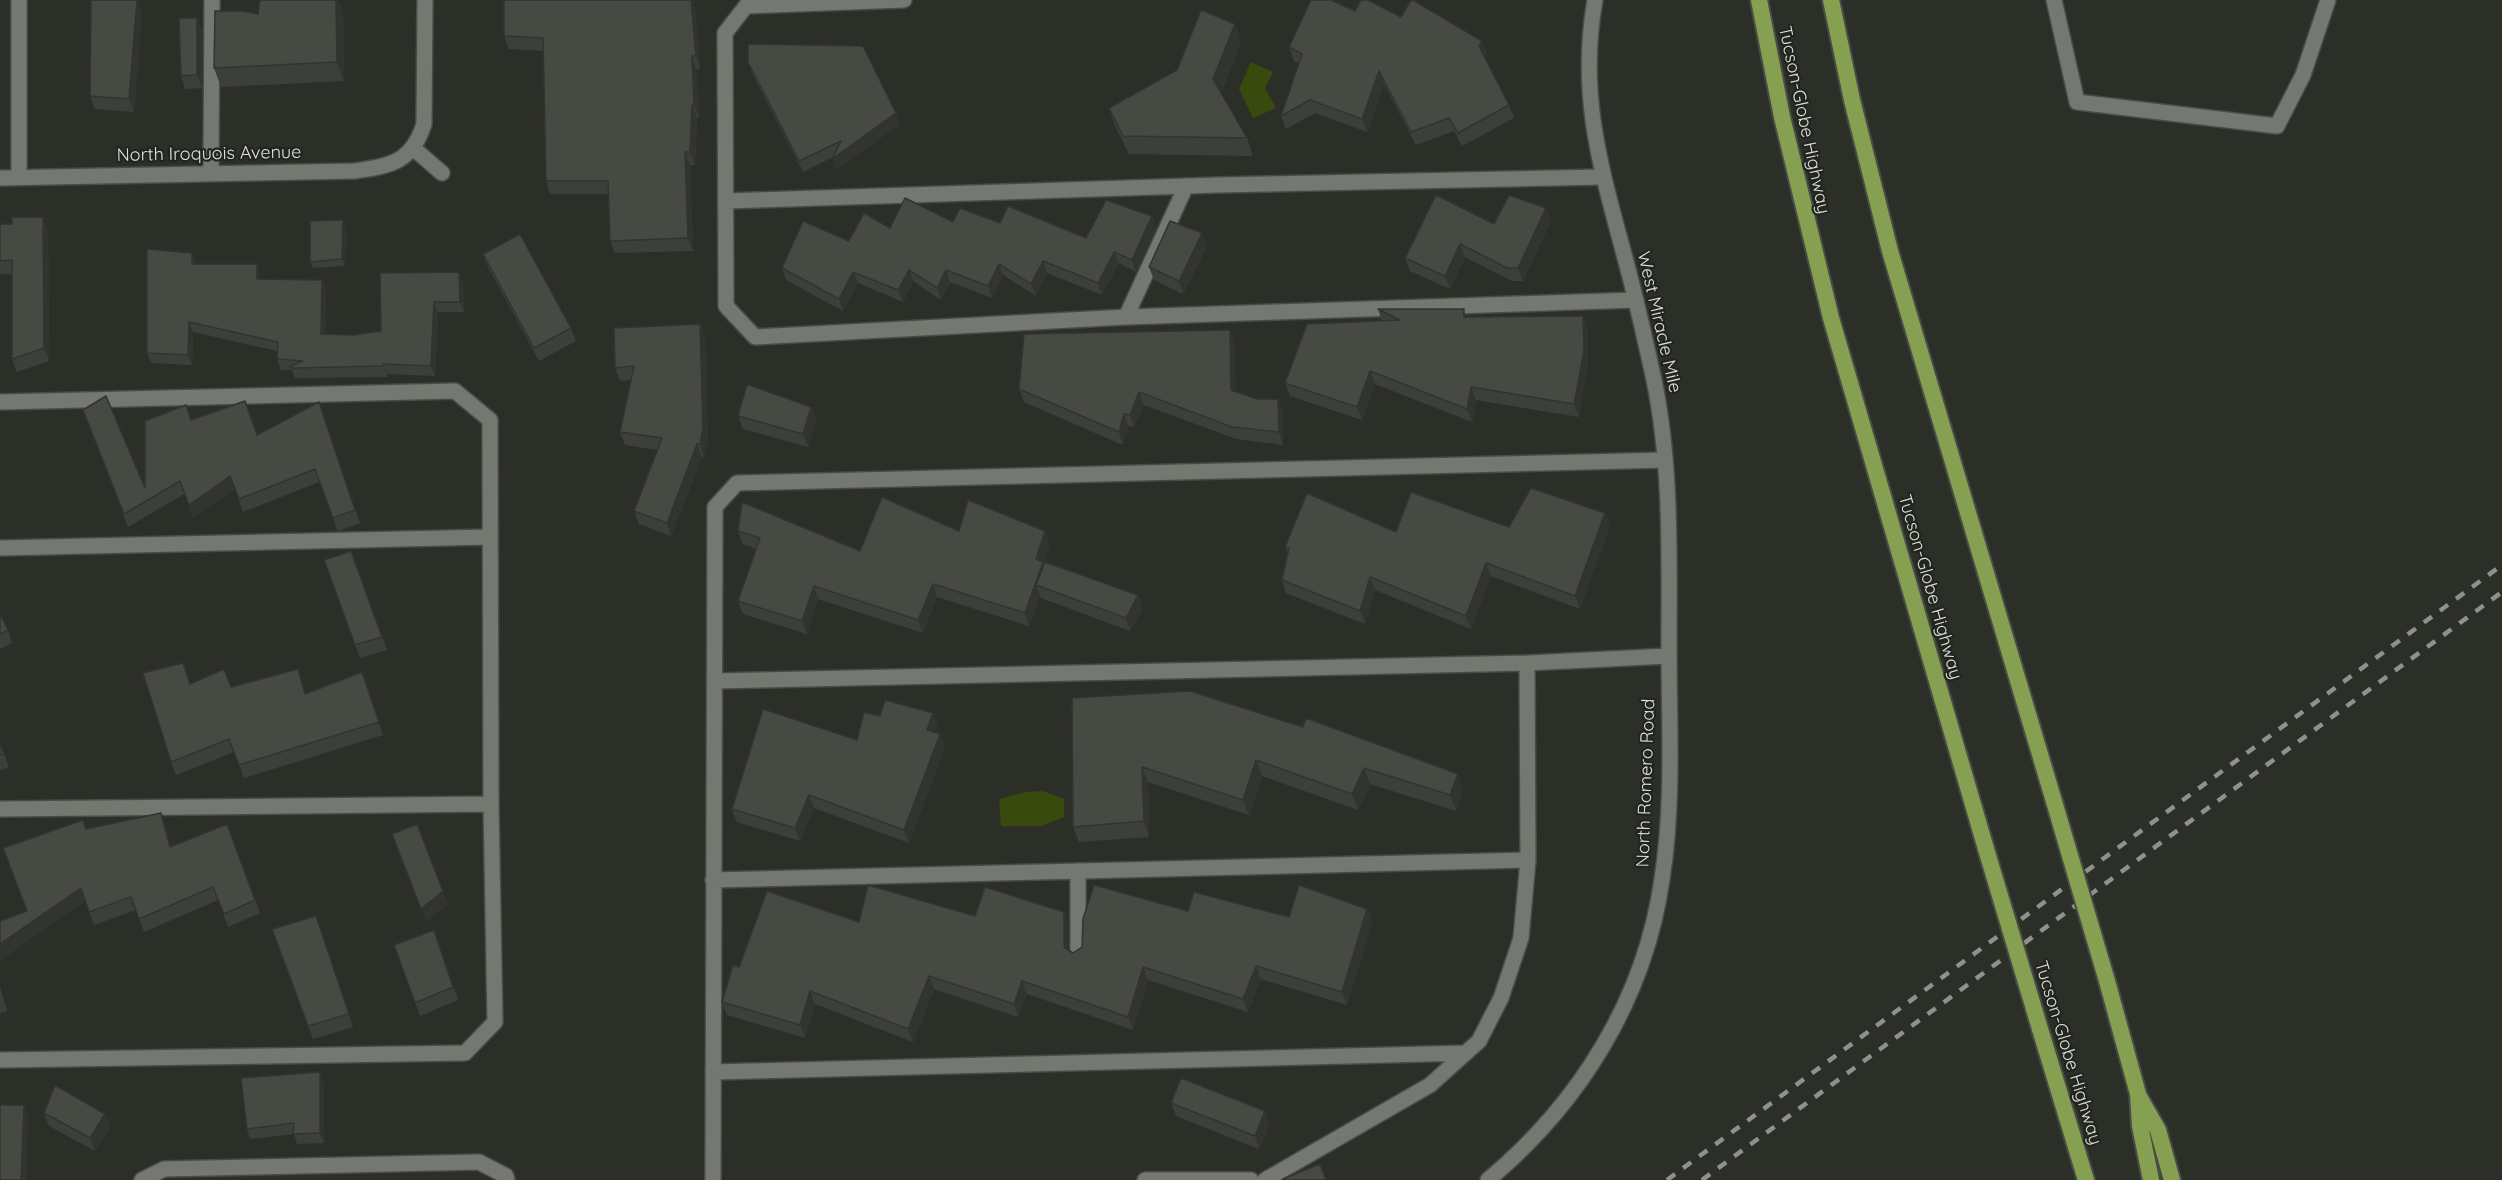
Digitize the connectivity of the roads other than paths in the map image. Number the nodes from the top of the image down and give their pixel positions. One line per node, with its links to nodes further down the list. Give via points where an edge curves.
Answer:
1 (19, 0): 15 (street)
2 (212, 0): 11 (street)
3 (425, 0): 10 (street, via 424,124)
4 (904, 0): 17 (street, via 746,6 725,33)
5 (1595, 0): 13 (street, West Miracle Mile, via 1589,93)
6 (1831, 0): 36 (highway, bridge, via 1890,250)
7 (2054, 0): 8 (street, via 2077,102 2277,126 2303,75)
8 (2328, 0)
9 (1759, 1): 45 (highway, Tucson-Globe Highway, bridge, via 1791,158 1831,318)
10 (413, 148): 11 (street, North Iroquois Avenue, via 385,167 364,170); 12 (street)
11 (211, 172): 15 (street, North Iroquois Avenue)
12 (442, 173)
13 (1603, 177): 16 (street); 18 (street, West Miracle Mile)
14 (0, 178): 15 (street, North Iroquois Avenue)
15 (19, 178)
16 (1186, 186): 17 (street); 19 (street)
17 (726, 201): 19 (street, via 726,306 755,337)
18 (1636, 300): 19 (street); 21 (street, West Miracle Mile, via 1655,384)
19 (1126, 317)
20 (0, 402): 22 (street, via 455,391 490,420)
21 (1665, 460): 24 (street, West Miracle Mile); 26 (street, via 737,483 715,507)
22 (490, 537): 23 (street); 27 (street)
23 (0, 548)
24 (1669, 656): 25 (street); 44 (street, North Romero Road, via 1668,825 1653,927 1639,972 1615,1025 1570,1097 1537,1136)
25 (1527, 663): 26 (street); 29 (street)
26 (715, 681): 31 (street)
27 (491, 804): 28 (street); 34 (street, via 495,1022 465,1053)
28 (0, 809)
29 (1528, 860): 30 (street); 33 (street, via 1521,938 1504,988 1479,1041)
30 (1078, 871): 31 (street); 32 (street)
31 (713, 880): 35 (street)
32 (1078, 956)
33 (1466, 1053): 35 (street); 43 (street, via 1430,1085)
34 (0, 1060)
35 (713, 1072): 40 (street)
36 (2138, 1094): 46 (highway, via 2139,1126); 47 (highway, via 2158,1130)
37 (322, 1173): 38 (street, via 164,1168); 39 (street, via 478,1162)
38 (142, 1180)
39 (507, 1180)
40 (712, 1180)
41 (1145, 1180): 42 (street)
42 (1251, 1180)
43 (1265, 1180)
44 (1488, 1180)
45 (2086, 1180)
46 (2151, 1180)
47 (2172, 1180)

